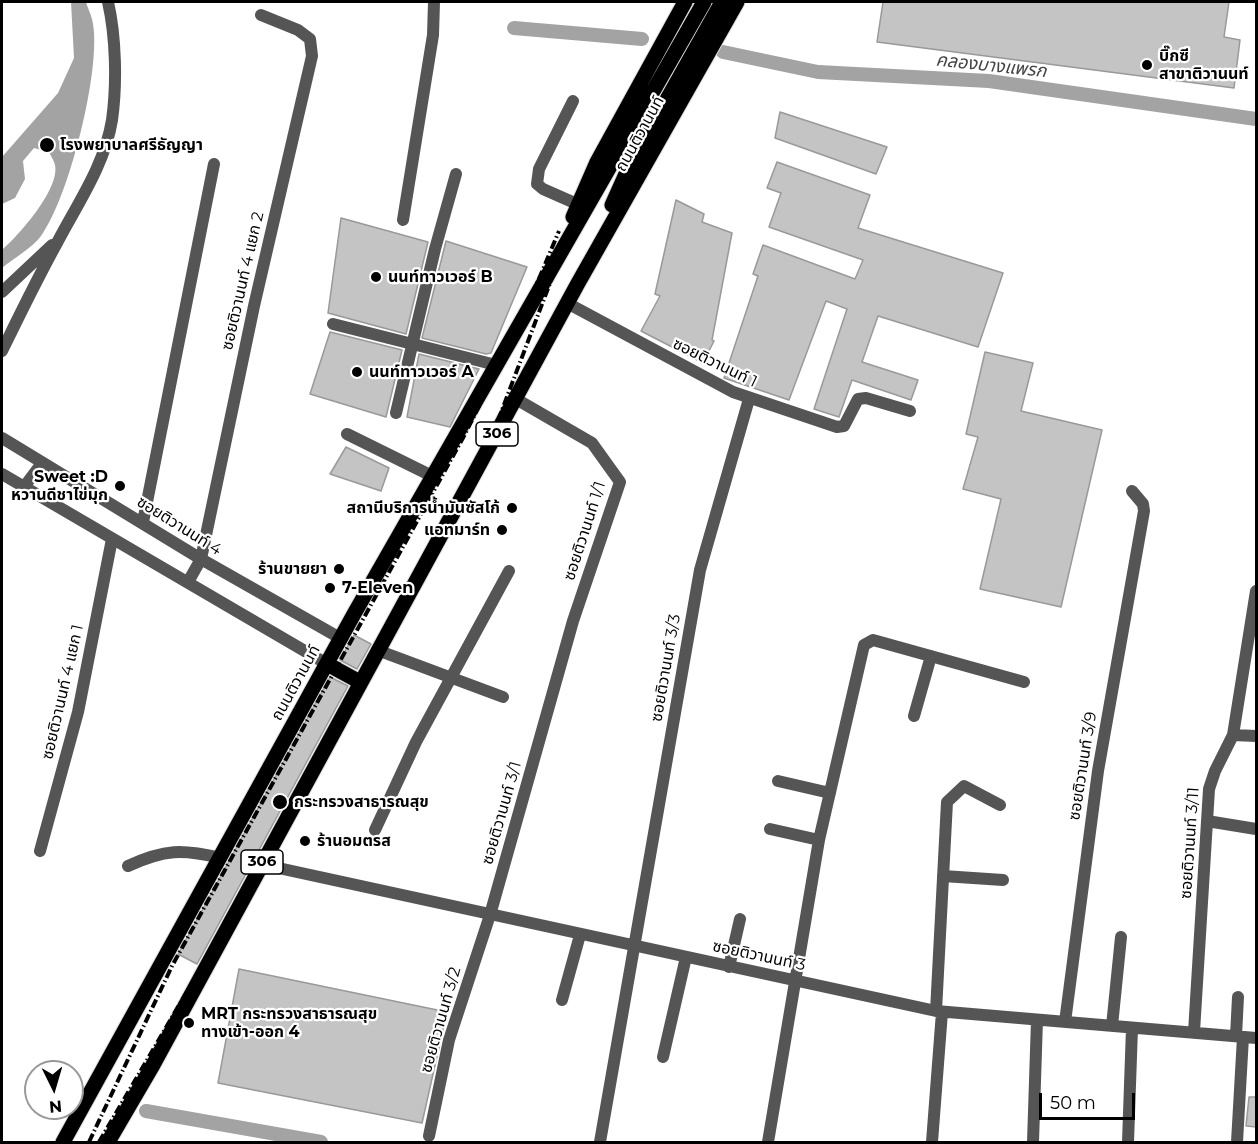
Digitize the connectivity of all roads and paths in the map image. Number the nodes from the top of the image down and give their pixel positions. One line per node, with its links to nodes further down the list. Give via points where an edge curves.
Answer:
1 (108, 2): 13 (street, via 114,29 112,121 97,168)
2 (434, 2): 12 (street, via 433,35)
3 (685, 2): 11 (main road, ถนนติวานนท์ / 306)
4 (704, 2): 14 (main road, ถนนติวานนท์ / 306)
5 (722, 2): 15 (main road, ถนนติวานนท์ / 306, via 630,165)
6 (737, 2): 15 (main road, ถนนติวานนท์ / 306)
7 (261, 15): 35 (street, ซอยติวานนท์ 4 แยก 2, via 304,34 310,39 312,56)
8 (573, 102): 11 (street, via 539,169 537,184)
9 (214, 164): 33 (street)
10 (456, 174): 19 (street)
11 (577, 204): 14 (main road, ถนนติวานนท์ / 306)
12 (403, 220)
13 (59, 238): 16 (street); 20 (street)
14 (565, 243): 21 (main road, ถนนติวานนท์ / 306)
15 (577, 285): 17 (main road, ถนนติวานนท์ / 306)
16 (2, 292)
17 (567, 303): 22 (main road, ถนนติวานนท์ / 306); 23 (street, ซอยติวานนท์ 1)
18 (333, 324): 19 (street)
19 (412, 343): 21 (street); 25 (street)
20 (2, 351)
21 (496, 365): 30 (main road, ถนนติวานนท์ / 306)
22 (516, 399): 40 (main road, ถนนติวานนท์ / 306); 48 (street, ซอยติวานนท์ 1/1, via 592,443 620,482 573,621)
23 (749, 399): 24 (street, ซอยติวานนท์ 1, via 837,427 844,426 858,399); 69 (street, ซอยติวานนท์ 3/3, via 700,570)
24 (910, 411)
25 (396, 413)
26 (347, 434): 30 (street)
27 (2, 438): 28 (street, ซอยติวานนท์ 4)
28 (42, 463): 31 (street); 33 (street, ซอยติวานนท์ 4)
29 (2, 474): 31 (street)
30 (432, 476): 39 (main road, ถนนติวานนท์ / 306)
31 (24, 487): 34 (street)
32 (1132, 491): 77 (street, ซอยติวานนท์ 3/9, via 1143,504 1144,517 1098,771)
33 (143, 522): 35 (street, ซอยติวานนท์ 4)
34 (112, 538): 37 (street); 59 (street, ซอยติวานนท์ 4 แยก 1, via 78,712)
35 (201, 559): 37 (street, ซอยติวานนท์ 4 แยก 2); 39 (street, ซอยติวานนท์ 4)
36 (509, 571): 43 (street)
37 (188, 582): 42 (street)
38 (1257, 591): 49 (street, ซอยติวานนท์ 3/11)
39 (340, 639): 42 (main road, ถนนติวานนท์ / 306)
40 (377, 650): 43 (street); 44 (main road, ถนนติวานนท์ / 306)
41 (931, 656): 45 (street); 47 (street); 52 (street, via 873,640 864,645)
42 (327, 664): 44 (main road); 60 (main road, ถนนติวานนท์ / 306)
43 (453, 677): 46 (street); 57 (street, via 416,742)
44 (360, 682): 61 (main road, ถนนติวานนท์ / 306)
45 (1024, 682)
46 (503, 697)
47 (914, 716)
48 (547, 720): 65 (street, ซอยติวานนท์ 3/1)
49 (1233, 735): 50 (street); 54 (street, ซอยติวานนท์ 3/11, via 1210,780)
50 (1257, 736)
51 (778, 780): 52 (street)
52 (830, 792): 58 (street)
53 (1000, 805): 63 (street, via 964,786 948,800)
54 (1207, 820): 56 (street); 80 (street, ซอยติวานนท์ 3/11)
55 (770, 829): 58 (street)
56 (1257, 829)
57 (375, 830)
58 (819, 840): 72 (street)
59 (40, 851)
60 (221, 858): 62 (street, via 189,850 152,855); 85 (main road, ถนนติวานนท์ / 306, via 118,1037)
61 (261, 864): 65 (street, ซอยติวานนท์ 3); 86 (main road, ถนนติวานนท์ / 306)
62 (128, 866)
63 (943, 876): 64 (street); 75 (street)
64 (1003, 880)
65 (490, 915): 67 (street, ซอยติวานนท์ 3); 84 (street, ซอยติวานนท์ 3/2, via 449,1040)
66 (740, 919): 71 (street)
67 (580, 934): 69 (street, ซอยติวานนท์ 3); 74 (street)
68 (1121, 937): 78 (street)
69 (635, 946): 70 (street, ซอยติวานนท์ 3); 87 (street, ซอยติวานนท์ 3/3)
70 (686, 957): 71 (street, ซอยติวานนท์ 3); 83 (street)
71 (729, 966): 72 (street, ซอยติวานนท์ 3)
72 (796, 981): 75 (street, ซอยติวานนท์ 3); 88 (street)
73 (1238, 997): 81 (street)
74 (562, 1000)
75 (939, 1011): 76 (street, ซอยติวานนท์ 3); 89 (street)
76 (1037, 1020): 77 (street, ซอยติวานนท์ 3); 90 (street)
77 (1065, 1022): 78 (street, ซอยติวานนท์ 3)
78 (1113, 1026): 79 (street, ซอยติวานนท์ 3)
79 (1132, 1028): 80 (street, ซอยติวานนท์ 3); 91 (street)
80 (1194, 1032): 81 (street, ซอยติวานนท์ 3)
81 (1239, 1036): 82 (street, ซอยติวานนท์ 3); 92 (street)
82 (1257, 1038)
83 (663, 1057)
84 (429, 1136)
85 (63, 1143)
86 (108, 1143)
87 (600, 1143)
88 (768, 1143)
89 (932, 1143)
90 (1033, 1143)
91 (1128, 1143)
92 (1237, 1143)

